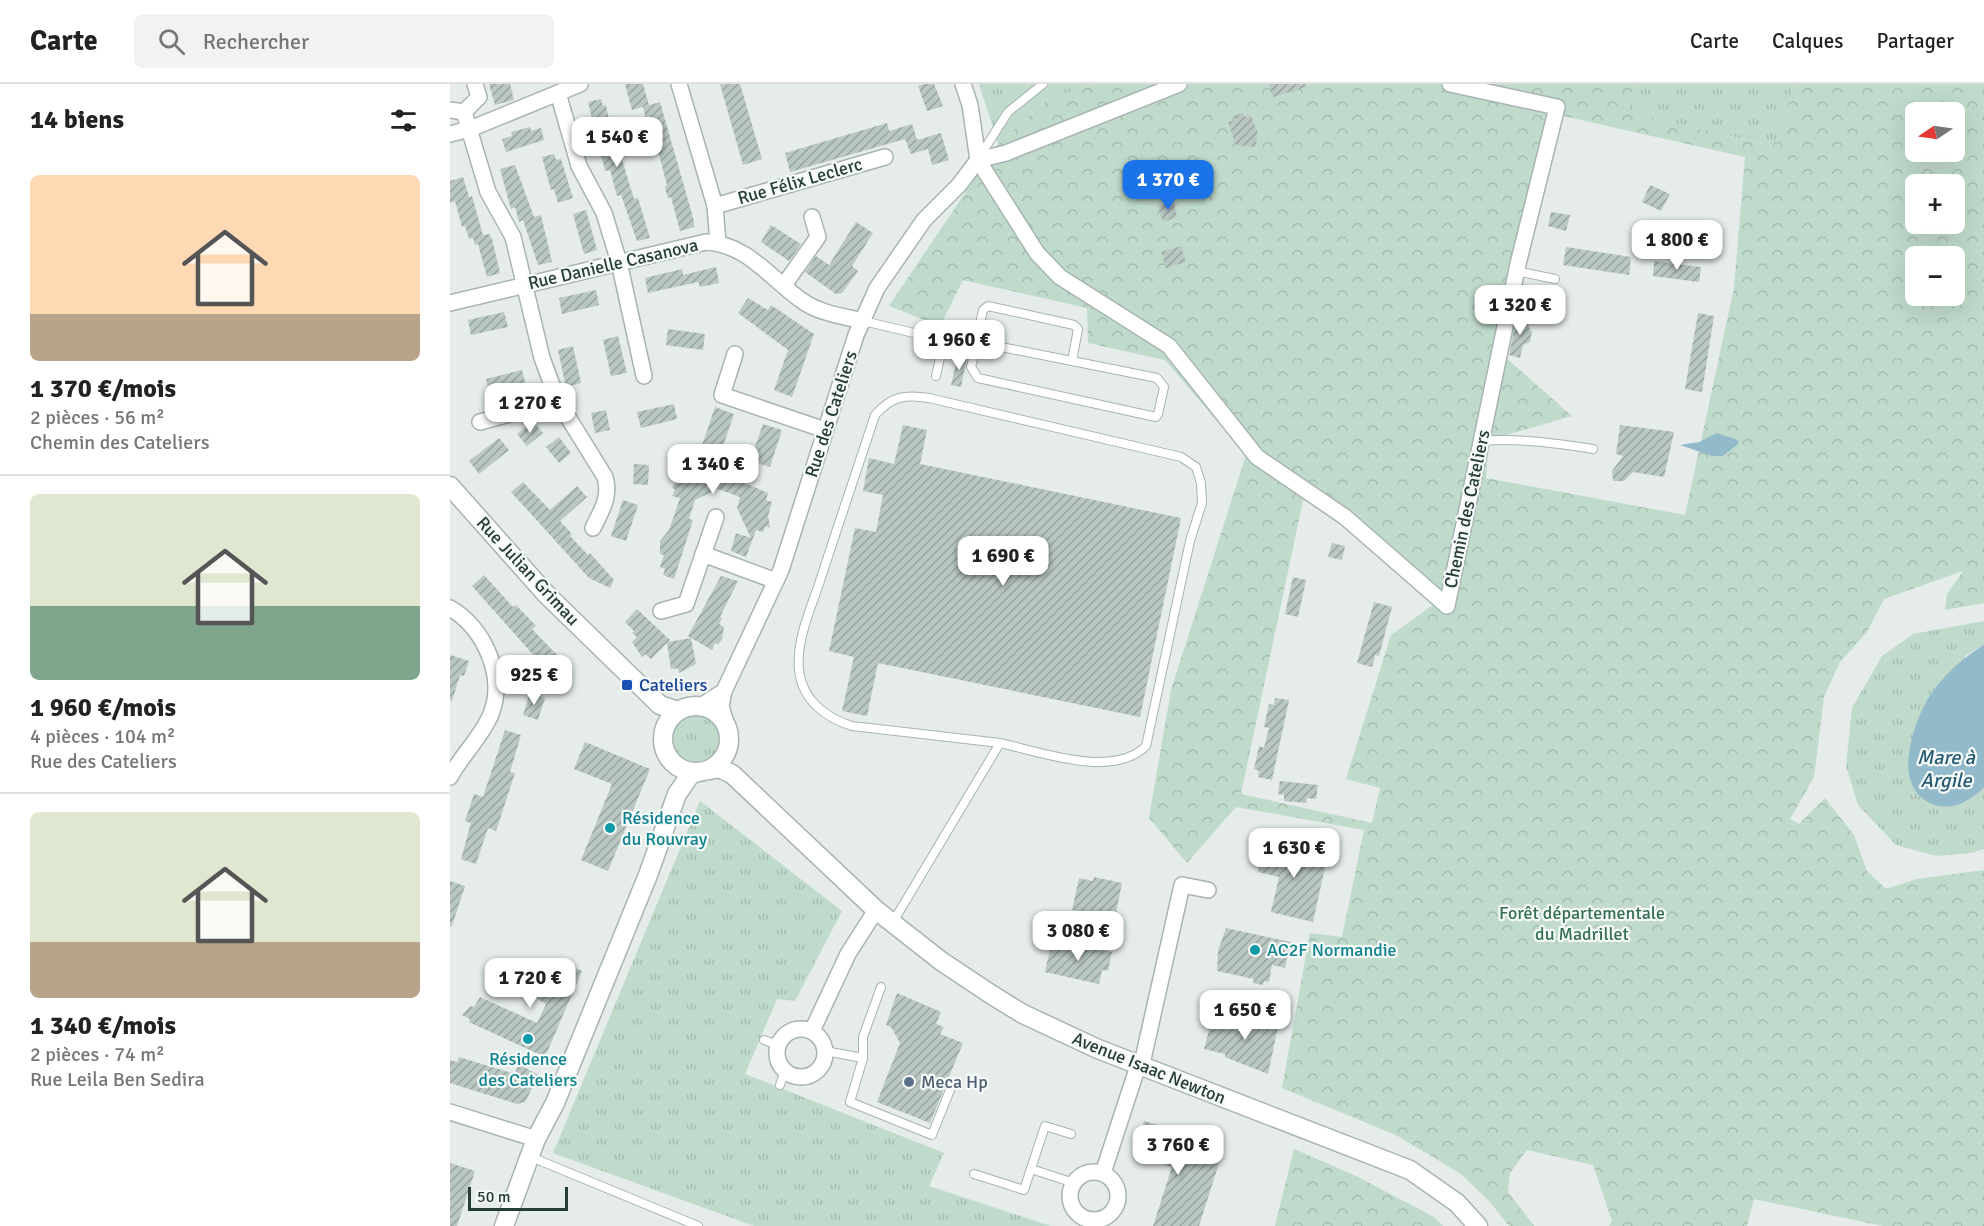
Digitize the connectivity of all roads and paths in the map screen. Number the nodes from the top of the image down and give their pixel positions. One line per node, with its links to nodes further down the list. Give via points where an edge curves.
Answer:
1 (475, 84): 9 (street, via 479,98)
2 (580, 84): 8 (street)
3 (679, 84): 14 (street)
4 (963, 84): 13 (street)
5 (1043, 84): 13 (lane, via 1008,112)
6 (1179, 84): 13 (street, via 1006,153)
7 (1449, 84): 18 (street, Chemin des Cateliers, via 1557,107)
8 (558, 93): 10 (street); 17 (street, via 579,166 604,213)
9 (457, 111): 10 (street)
10 (470, 129): 11 (street); 20 (street, via 488,192 513,237)
11 (450, 134)
12 (885, 157): 14 (street, Rue Félix Leclerc)
13 (978, 160): 23 (street, Rue des Cateliers, via 906,243 877,288); 33 (street, Chemin des Cateliers, via 1037,253 1060,277 1169,346 1257,457 1345,517 1447,606)
14 (715, 206): 16 (street)
15 (812, 217): 21 (street, via 818,237)
16 (718, 243): 17 (street, Rue Danielle Casanova, via 706,242); 21 (street, Rue Danielle Casanova, via 757,261)
17 (620, 262): 20 (street, Rue Danielle Casanova); 28 (street)
18 (1517, 267): 19 (lane); 33 (street, Chemin des Cateliers)
19 (1555, 279)
20 (525, 285): 22 (street, Rue Danielle Casanova); 30 (street, via 542,358)
21 (784, 285): 23 (street, Rue Danielle Casanova, via 815,308)
22 (450, 303)
23 (863, 321): 24 (lane); 32 (street, Rue des Cateliers)
24 (944, 340): 25 (lane); 29 (lane)
25 (976, 344): 27 (lane); 27 (lane, via 983,310 988,306 1074,324 1078,329); 27 (lane, via 971,367 978,378 1156,417 1158,414 1164,387 1157,378)
26 (735, 354): 32 (street, via 722,395)
27 (1072, 361)
28 (644, 376)
29 (936, 376)
30 (558, 401): 31 (street); 37 (street, via 608,487)
31 (480, 422)
32 (825, 430): 39 (street, Rue des Cateliers)
33 (1481, 441): 34 (lane, via 1545,441)
34 (1593, 449)
35 (450, 486): 43 (street, Rue Julian Grimau, via 547,595)
36 (716, 517): 38 (street)
37 (593, 528)
38 (703, 554): 39 (street); 41 (street, via 686,604)
39 (776, 581): 42 (street, Rue des Cateliers)
40 (450, 608): 52 (street, via 488,650 495,679 491,714)
41 (661, 611)
42 (724, 691): 44 (street); 46 (street, Rue des Cateliers)
43 (660, 705): 45 (street, Rue Julian Grimau); 47 (street)
44 (701, 706): 45 (street); 46 (street, via 716,712)
45 (678, 711): 47 (street)
46 (726, 723): 49 (street)
47 (664, 730): 50 (street, via 663,746)
48 (1000, 743): 48 (lane, via 852,726 834,721 804,690 799,670 803,632 875,415 898,396 929,398 1181,458 1196,467 1201,483 1203,503 1190,541 1146,746 1138,754 1105,764); 57 (lane)
49 (727, 753): 51 (street); 53 (street, Avenue Isaac Newton)
50 (671, 761): 51 (street, via 683,770); 54 (street, via 677,776)
51 (704, 771): 53 (street, Avenue Isaac Newton, via 719,768); 54 (street, via 691,774)
52 (450, 777)
53 (742, 783): 56 (street, Avenue Isaac Newton)
54 (677, 794): 68 (street, via 602,990)
55 (1208, 890): 62 (street, via 1182,885)
56 (876, 910): 57 (street, Avenue Isaac Newton); 59 (street, via 848,954)
57 (892, 923): 62 (street, Avenue Isaac Newton, via 964,977 1023,1014)
58 (881, 987): 61 (lane, via 863,1037)
59 (812, 1031): 60 (street, via 821,1039); 63 (street, via 792,1031 771,1043)
60 (825, 1051): 61 (lane); 63 (street, via 823,1063 809,1076 796,1076)
61 (863, 1058): 65 (lane, via 850,1102 932,1135)
62 (1139, 1066): 71 (street); 76 (street, Avenue Isaac Newton, via 1402,1166 1441,1191)
63 (785, 1070): 64 (lane)
64 (780, 1085)
65 (950, 1090)
66 (450, 1112): 68 (street)
67 (1071, 1134): 70 (lane, via 1045,1126)
68 (536, 1139): 69 (street)
69 (529, 1157): 74 (street); 75 (lane)
70 (1031, 1169): 72 (lane, via 1024,1191); 73 (lane)
71 (1103, 1173): 73 (street, via 1090,1172); 73 (street, via 1114,1182 1118,1195 1114,1208 1104,1217 1090,1219 1078,1214 1070,1196)
72 (974, 1174)
73 (1074, 1183)
74 (504, 1226)
75 (698, 1226)
76 (1478, 1226)

